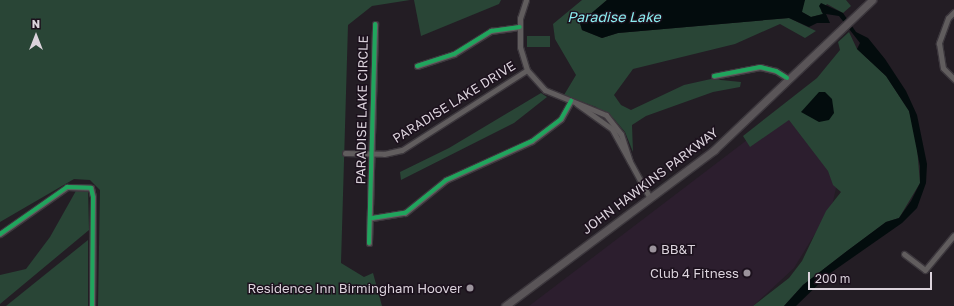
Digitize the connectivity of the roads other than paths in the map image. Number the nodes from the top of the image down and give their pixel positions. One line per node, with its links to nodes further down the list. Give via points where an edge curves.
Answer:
1 (526, 0): 5 (street)
2 (872, 0): 9 (main road, JOHN HAWKINS PARKWAY)
3 (954, 12): 10 (street, via 948,18 939,43 943,68)
4 (375, 24): 13 (street, PARADISE LAKE CIRCLE)
5 (520, 27): 6 (street, via 491,31 454,54); 7 (street, via 520,47)
6 (417, 66)
7 (527, 70): 11 (street, via 545,90); 13 (street, PARADISE LAKE DRIVE, via 402,150)
8 (714, 76): 9 (street, via 760,67 776,71)
9 (787, 78): 14 (main road, JOHN HAWKINS PARKWAY, via 714,150)
10 (954, 79)
11 (571, 101): 14 (street, via 598,111 612,121 621,134 630,162); 15 (street, via 561,119 532,141 446,180 405,214)
12 (345, 153): 13 (street, PARADISE LAKE DRIVE)
13 (372, 154): 15 (street, PARADISE LAKE CIRCLE)
14 (650, 198): 21 (main road, JOHN HAWKINS PARKWAY)
15 (372, 218): 18 (street, PARADISE LAKE CIRCLE)
16 (0, 234): 20 (street, via 67,187 91,188 94,197)
17 (954, 235): 19 (street, via 925,270)
18 (369, 243)
19 (904, 254)
20 (92, 306)
21 (505, 306)

